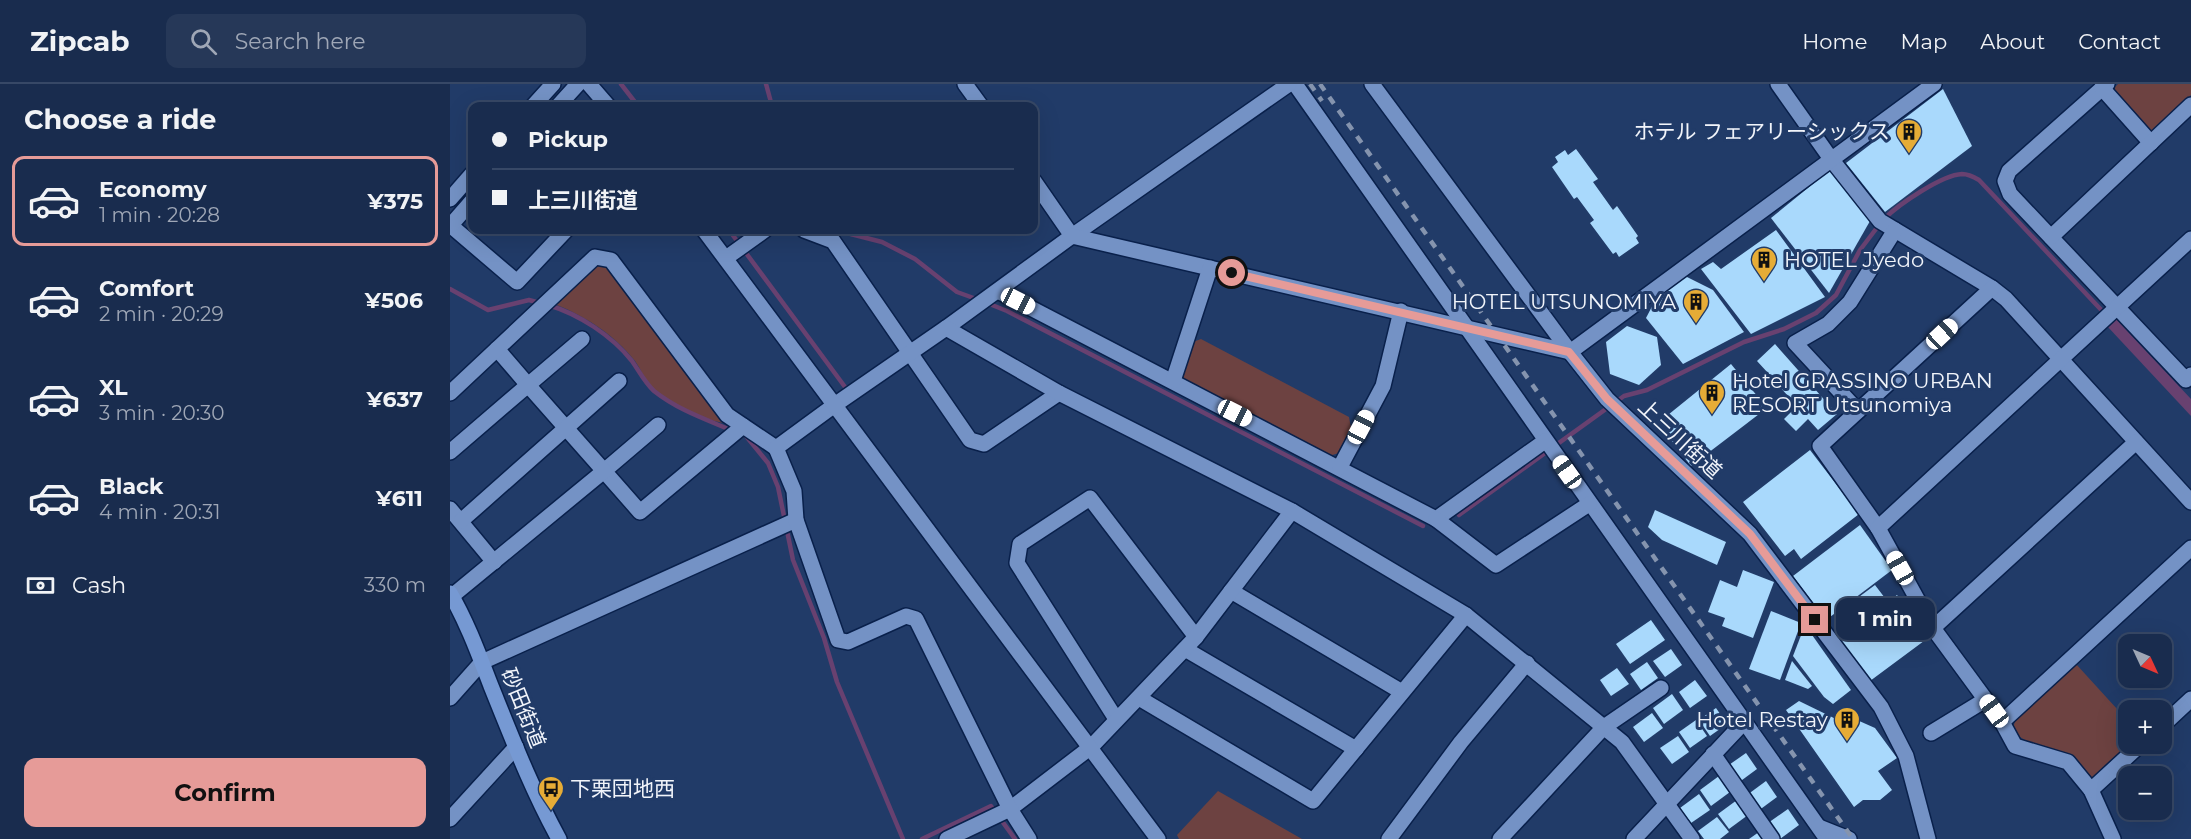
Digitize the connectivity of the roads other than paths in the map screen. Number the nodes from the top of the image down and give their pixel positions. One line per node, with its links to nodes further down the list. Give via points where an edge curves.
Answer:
1 (553, 84): 11 (street)
2 (578, 84): 12 (street)
3 (589, 84): 13 (street)
4 (965, 84): 14 (street)
5 (1289, 84): 28 (street)
6 (1295, 84): 37 (street)
7 (1372, 84): 41 (street, 上三川街道)
8 (1778, 84): 17 (street)
9 (1934, 84): 17 (street)
10 (2105, 86): 16 (street); 29 (street, via 2009,171 2005,181 2010,194)
11 (537, 102)
12 (562, 102)
13 (605, 102)
14 (978, 102)
15 (2191, 105): 16 (street)
16 (2151, 143): 29 (street)
17 (1831, 159): 23 (street, via 1880,221); 41 (street)
18 (468, 179): 20 (street)
19 (1038, 188): 28 (street)
20 (450, 199)
21 (468, 205): 22 (street)
22 (450, 225): 24 (street, via 517,282)
23 (1895, 230): 33 (street); 51 (street, via 1850,302 1828,324 1795,343)
24 (562, 234)
25 (707, 234): 31 (street)
26 (759, 234): 31 (street)
27 (815, 234): 42 (street, via 833,241)
28 (1072, 236): 32 (street); 34 (street)
29 (2051, 237): 35 (street)
30 (2191, 239): 35 (street)
31 (726, 258): 50 (street)
32 (1210, 268): 36 (street); 46 (street)
33 (1992, 288): 43 (street); 51 (street)
34 (998, 291): 38 (street); 46 (street)
35 (2117, 307): 43 (street); 44 (street, via 2186,380)
36 (1401, 311): 37 (street); 59 (street, via 1383,386)
37 (1465, 326): 41 (street); 55 (street)
38 (946, 328): 42 (street); 49 (street)
39 (582, 339): 47 (street)
40 (496, 349): 47 (street); 48 (street); 53 (street, via 595,257 611,260 726,414)
41 (1569, 352): 111 (street, 上三川街道, via 1607,399 1750,534 1881,707 1906,756)
42 (910, 353): 49 (street, via 970,440 984,444); 50 (street)
43 (2060, 360): 56 (street); 68 (street)
44 (2191, 375)
45 (619, 381): 54 (street)
46 (1173, 381): 59 (street)
47 (528, 385): 54 (street); 58 (street)
48 (450, 393)
49 (1059, 393): 64 (street)
50 (836, 404): 57 (street); 92 (street)
51 (1858, 411): 68 (street, via 1820,446)
52 (658, 425): 60 (street)
53 (743, 426): 57 (street); 60 (street, via 640,512)
54 (566, 428): 60 (street); 67 (street)
55 (1545, 441): 62 (street); 65 (street)
56 (2136, 442): 61 (street); 74 (street)
57 (776, 448): 66 (street, via 794,491)
58 (450, 452)
59 (1340, 467): 65 (street)
60 (604, 471): 70 (street)
61 (2191, 502)
62 (1589, 504): 65 (street, via 1496,565); 87 (street)
63 (450, 509): 67 (street)
64 (1292, 511): 71 (street); 73 (street)
65 (1436, 519)
66 (796, 520): 77 (street); 98 (street, via 838,640 848,642 906,615 916,619)
67 (461, 521): 70 (street)
68 (1878, 528): 74 (street)
69 (2191, 548): 88 (street)
70 (494, 562): 72 (street)
71 (1231, 591): 75 (street); 80 (street)
72 (451, 595): 77 (main road, 砂田街道)
73 (1466, 615): 78 (street); 80 (street)
74 (1933, 628): 84 (street)
75 (1196, 637): 76 (street); 86 (street, via 1090,498 1020,544 1017,563)
76 (1185, 649): 82 (street); 93 (street)
77 (482, 662): 81 (street); 91 (main road, 砂田街道)
78 (1527, 663): 89 (street); 105 (street, via 1461,742)
79 (1661, 688): 89 (street)
80 (1402, 692): 93 (street)
81 (450, 698)
82 (1139, 698): 86 (street); 93 (street, via 1313,801)
83 (2191, 699): 85 (street)
84 (1985, 700): 88 (street); 90 (street)
85 (2172, 717)
86 (1116, 719): 92 (street)
87 (1744, 722): 94 (street); 100 (street)
88 (2002, 722): 96 (street, via 2015,746 2068,762)
89 (1604, 727): 97 (street, via 1622,742); 106 (street)
90 (1931, 733)
91 (516, 747): 99 (street); 101 (main road, 砂田街道)
92 (1091, 747): 98 (street); 104 (street)
93 (1356, 748)
94 (1713, 754): 97 (street); 109 (street)
95 (2130, 754): 96 (street)
96 (2091, 790): 112 (street)
97 (1667, 802): 107 (street); 108 (street)
98 (1010, 809): 102 (street); 103 (street)
99 (450, 819)
100 (1823, 833): 110 (street)
101 (559, 839)
102 (947, 839)
103 (1029, 839)
104 (1158, 839)
105 (1389, 839)
106 (1500, 839)
107 (1634, 839)
108 (1692, 839)
109 (1772, 839)
110 (1849, 839)
111 (1928, 839)
112 (2113, 839)

